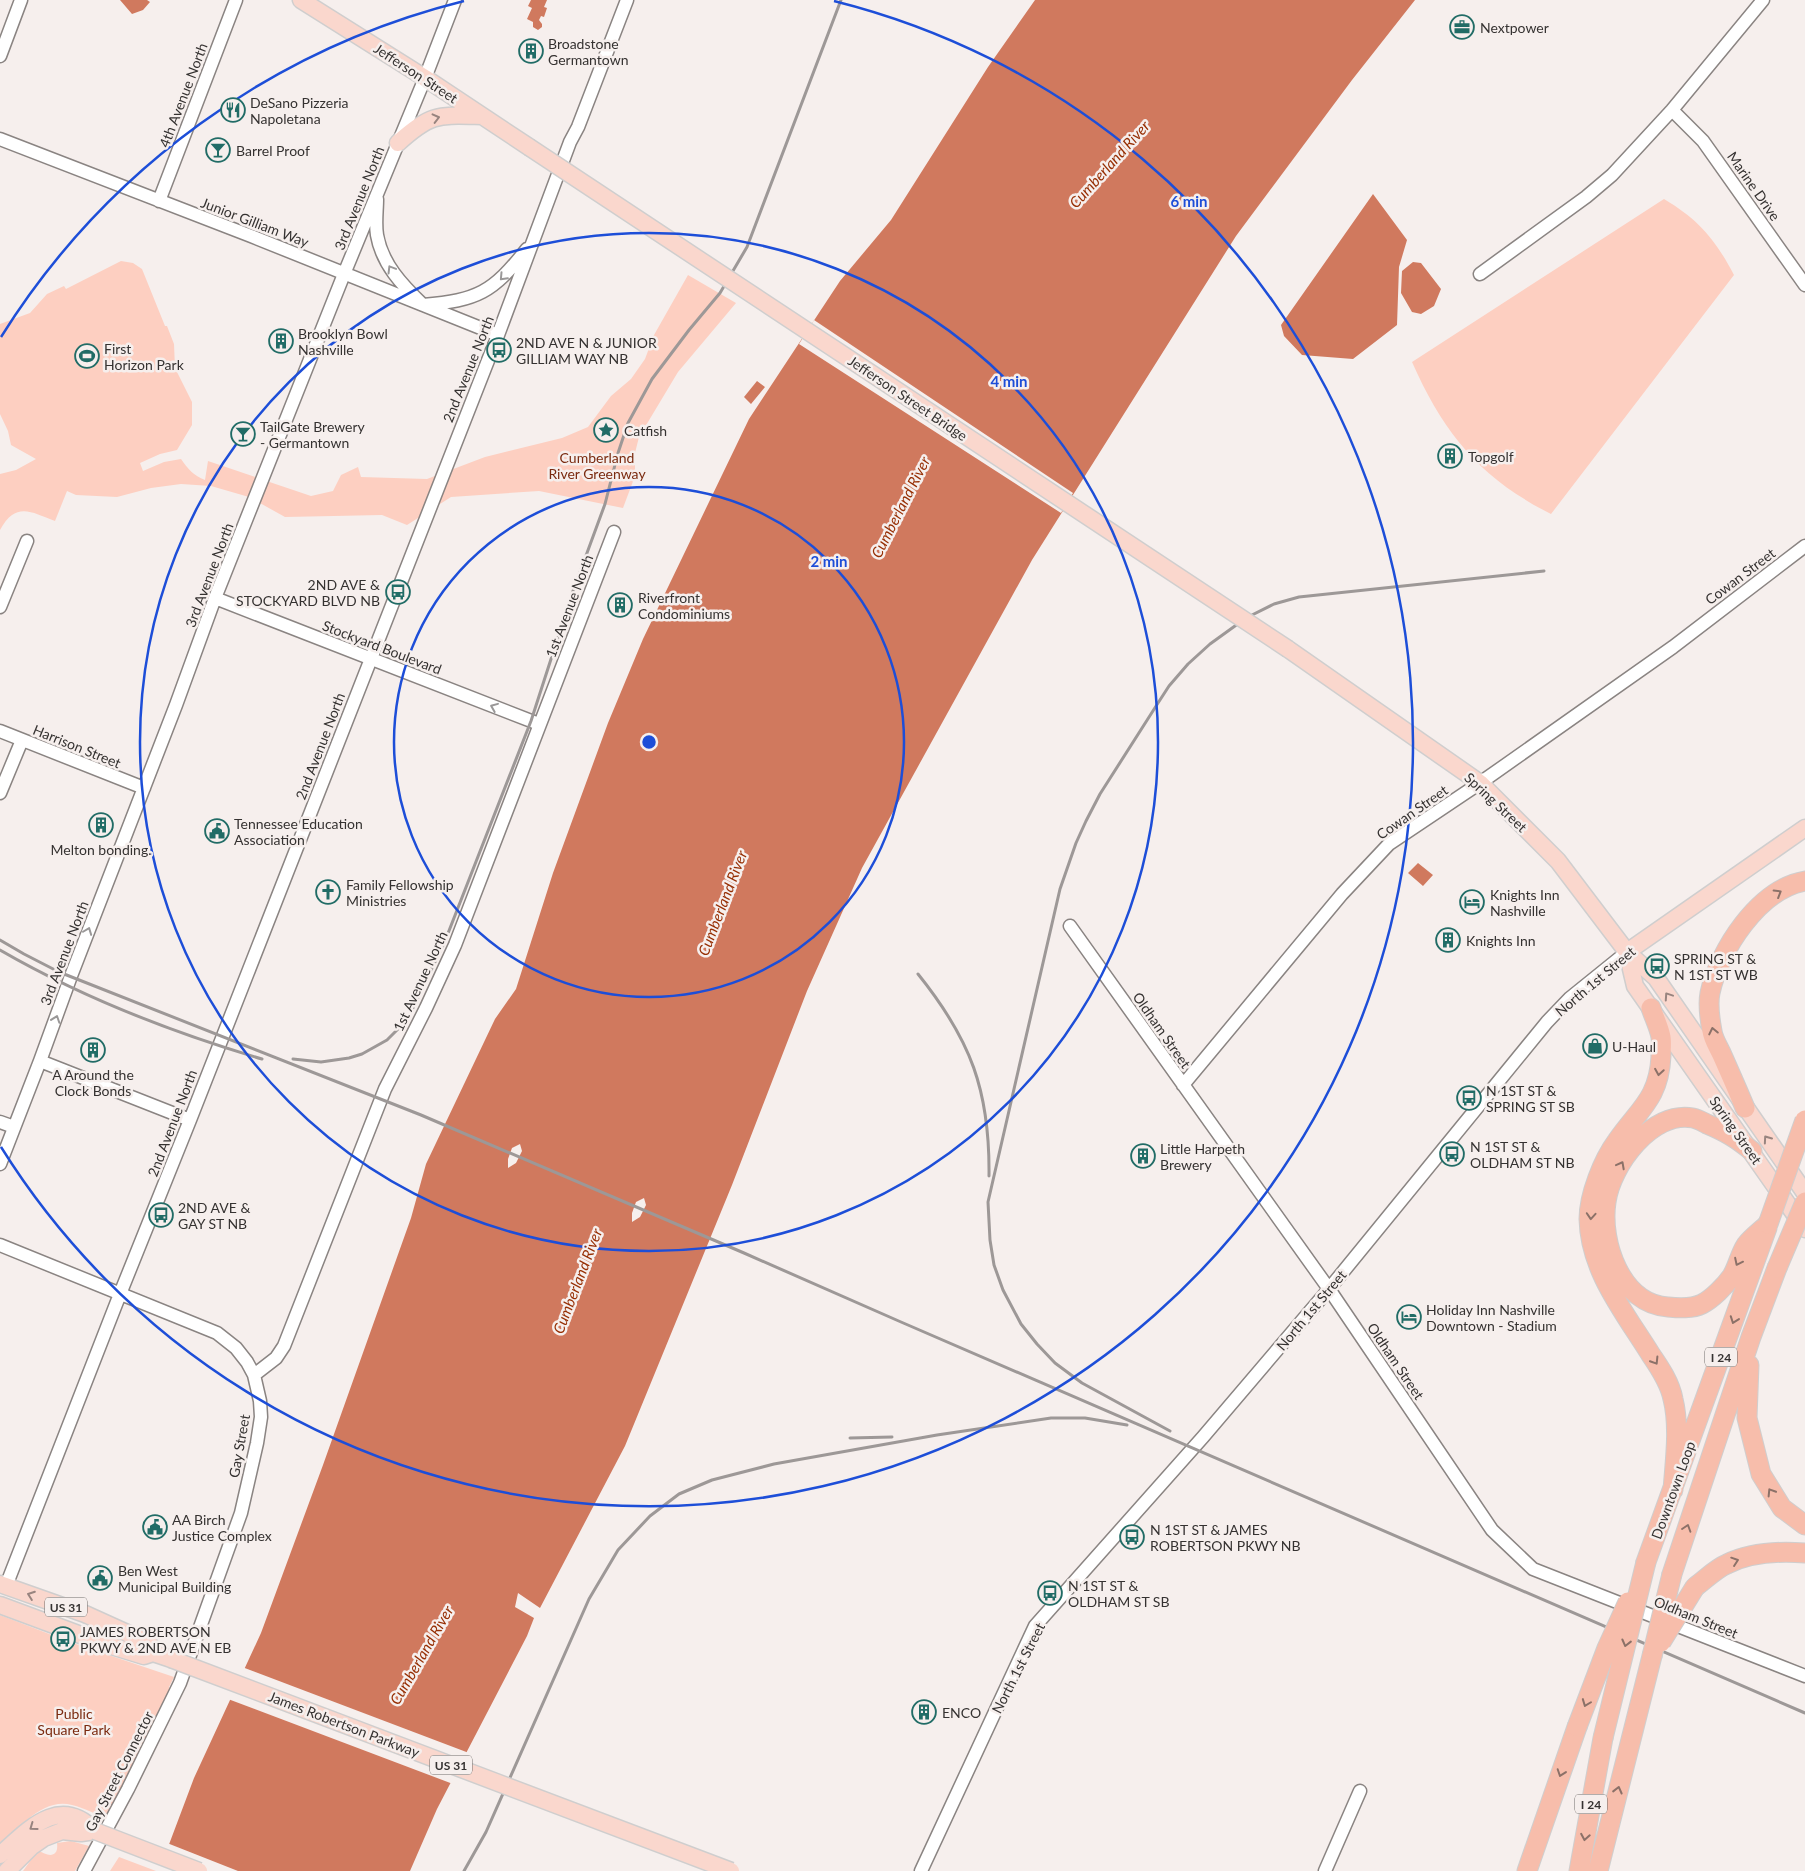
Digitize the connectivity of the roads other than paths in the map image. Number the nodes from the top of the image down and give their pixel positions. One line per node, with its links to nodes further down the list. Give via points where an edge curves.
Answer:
1 (21, 0): 7 (street)
2 (236, 0): 15 (street, 4th Avenue North)
3 (301, 0): 8 (main road, Jefferson Street)
4 (455, 0): 8 (street, 3rd Avenue North)
5 (627, 0): 16 (street, 2nd Avenue North)
6 (1763, 0): 9 (street)
7 (0, 56)
8 (425, 78): 10 (main road, Jefferson Street); 12 (street, 3rd Avenue North)
9 (1672, 110): 18 (street, via 1612,175); 19 (street, Marine Drive, via 1703,141)
10 (482, 116): 12 (main road, one-way to 10, via 416,126 436,117); 13 (main road, Jefferson Street)
11 (0, 139): 15 (street, Junior Gilliam Way)
12 (398, 143): 14 (street, 3rd Avenue North)
13 (529, 147): 27 (main road, Jefferson Street Bridge, bridge)
14 (377, 192): 17 (street, 3rd Avenue North); 20 (street, one-way to 14, via 391,271 383,254 377,234)
15 (159, 201): 17 (street, Junior Gilliam Way)
16 (534, 239): 20 (street, one-way to 20, via 498,282 480,294); 21 (street, 2nd Avenue North)
17 (344, 274): 20 (street, Junior Gilliam Way); 25 (street, 3rd Avenue North)
18 (1480, 274)
19 (1805, 285)
20 (423, 305): 21 (street, Junior Gilliam Way)
21 (498, 335): 28 (street, 2nd Avenue North)
22 (614, 532): 29 (street, 1st Avenue North)
23 (27, 541): 26 (street)
24 (1805, 546): 32 (street, Cowan Street, via 1673,647)
25 (215, 598): 28 (street, Stockyard Boulevard); 33 (street, 3rd Avenue North)
26 (0, 607)
27 (1288, 650): 32 (main road, Spring Street)
28 (370, 658): 29 (street, Stockyard Boulevard, one-way to 28); 43 (street, 2nd Avenue North)
29 (539, 724): 57 (street, 1st Avenue North, via 455,944 385,1089 284,1346 276,1358)
30 (0, 731): 31 (street, Harrison Street)
31 (22, 740): 33 (street, Harrison Street); 34 (street)
32 (1480, 783): 38 (main road, Spring Street, via 1558,861); 41 (street, Cowan Street, via 1389,844 1342,894)
33 (144, 788): 40 (street, 3rd Avenue North, one-way to 33)
34 (0, 793)
35 (1802, 829): 38 (main road, North 1st Street)
36 (1805, 881): 42 (highway, one-way to 36, via 1712,1033 1710,995 1719,964 1750,917 1768,899)
37 (1070, 926): 41 (street, Oldham Street)
38 (1626, 952): 39 (main road, Spring Street, via 1635,986); 42 (main road, Spring Street, one-way to 38, via 1656,978); 54 (street, North 1st Street, via 1570,998 1547,1022)
39 (1651, 1008): 47 (main road, Spring Street); 58 (highway, one-way to 58, via 1661,1038 1658,1082 1651,1097 1605,1158 1589,1218 1594,1255 1616,1301 1663,1374 1673,1399 1676,1437)
40 (40, 1061): 43 (street); 46 (street, 3rd Avenue North)
41 (1182, 1086): 54 (street, Oldham Street)
42 (1746, 1108): 49 (main road, Spring Street, one-way to 42)
43 (190, 1120): 55 (street, 2nd Avenue North)
44 (1805, 1120): 51 (highway, Downtown Loop / I 24, bridge)
45 (0, 1122): 46 (street)
46 (14, 1127): 48 (street, 3rd Avenue North)
47 (1752, 1152): 51 (highway, one-way to 47, via 1747,1244 1731,1277 1713,1296 1693,1307 1656,1306 1638,1296 1623,1280 1611,1256 1606,1202 1626,1155 1642,1136 1670,1119 1693,1118 1730,1133); 52 (main road, Spring Street)
48 (0, 1164)
49 (1805, 1193)
50 (1805, 1202): 56 (highway, Downtown Loop / I 24, bridge)
51 (1768, 1224): 58 (highway, Downtown Loop / I 24, one-way to 58)
52 (1805, 1229)
53 (0, 1245): 55 (street, Gay Street)
54 (1329, 1289): 66 (street, Oldham Street, via 1492,1530 1533,1570); 75 (street, North 1st Street, via 1035,1626)
55 (120, 1294): 57 (street, Gay Street, via 217,1333 236,1348); 62 (street, 2nd Avenue North)
56 (1751, 1336): 59 (highway, one-way to 56, via 1782,1508 1761,1474 1747,1418); 65 (highway, Downtown Loop / I 24, one-way to 56, bridge, via 1672,1574)
57 (254, 1375): 67 (street, Gay Street, via 261,1417 241,1513)
58 (1673, 1490): 61 (highway, Downtown Loop / I 24)
59 (1805, 1525)
60 (1805, 1553): 65 (highway, one-way to 60, bridge, via 1695,1587 1726,1564 1776,1552)
61 (1646, 1562): 76 (highway, one-way to 76, bridge, via 1576,1727); 77 (highway, Downtown Loop / I 24, one-way to 77, bridge, via 1603,1738)
62 (3, 1585): 64 (main road, James Robertson Parkway / US 31, one-way to 62, via 149,1643 85,1614)
63 (0, 1606): 64 (main road, James Robertson Parkway / US 31, via 144,1656)
64 (153, 1653): 74 (main road, James Robertson Parkway / US 31, bridge)
65 (1652, 1656): 78 (highway, Downtown Loop / I 24, one-way to 65)
66 (1805, 1676)
67 (180, 1683): 72 (street, Gay Street Connector)
68 (1360, 1791): 71 (street)
69 (95, 1831): 70 (main road, via 62,1830); 70 (main road, one-way to 70, via 86,1821 70,1815 52,1817 31,1826); 73 (main road, bridge)
70 (9, 1862)
71 (1326, 1868)
72 (84, 1871)
73 (199, 1871)
74 (731, 1871)
75 (921, 1871)
76 (1527, 1871)
77 (1578, 1871)
78 (1598, 1871)

